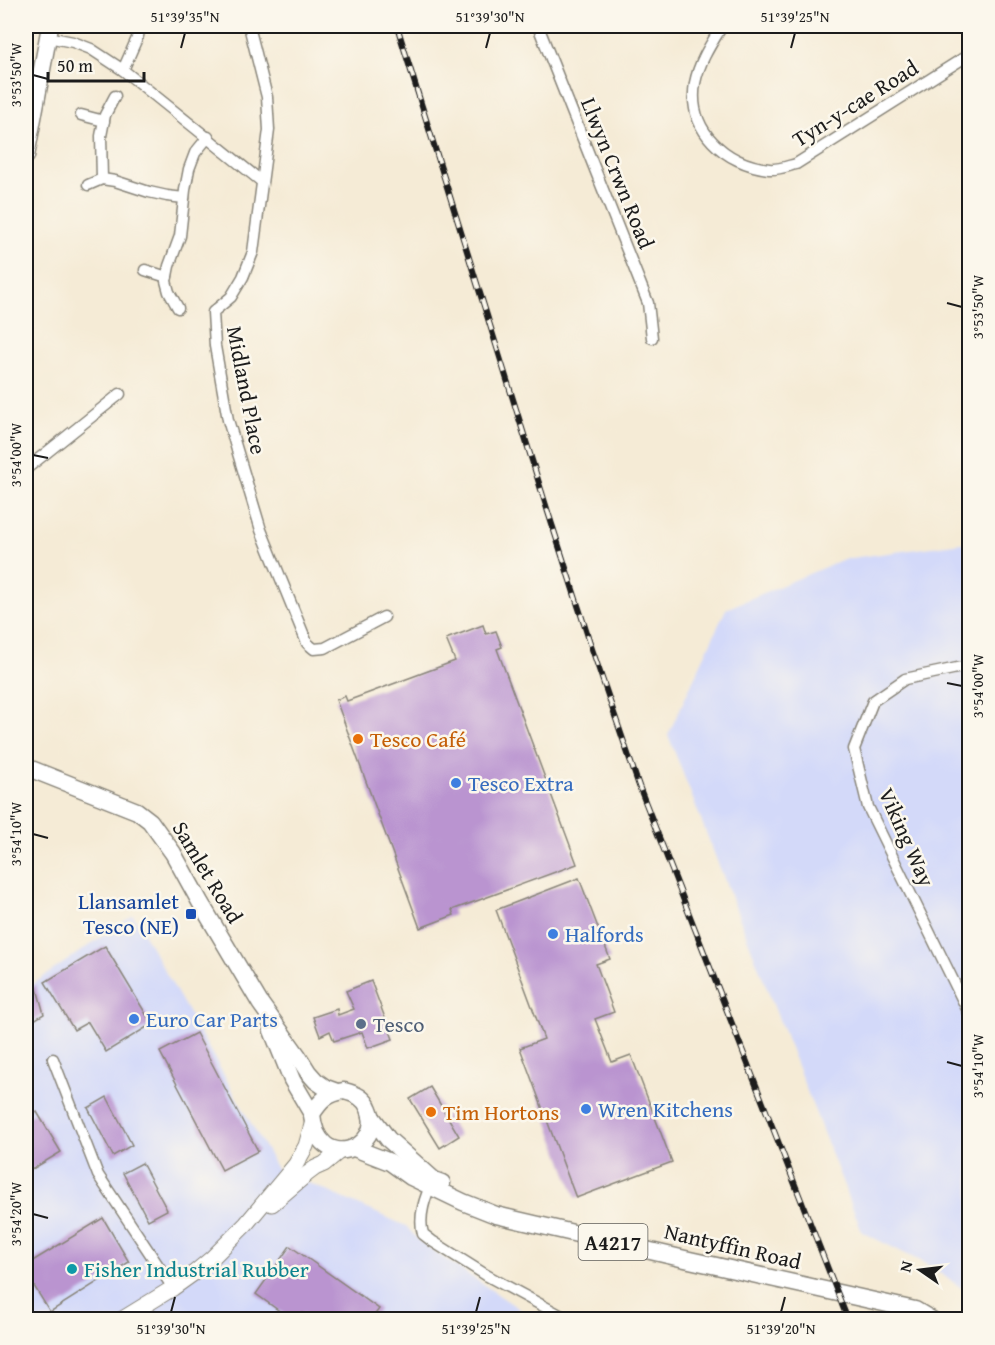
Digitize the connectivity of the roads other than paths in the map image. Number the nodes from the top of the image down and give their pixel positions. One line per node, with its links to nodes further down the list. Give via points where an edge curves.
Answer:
1 (140, 26): 2 (street); 8 (street)
2 (171, 26)
3 (249, 26): 15 (street, Midland Place, via 267,97 269,130)
4 (538, 26): 21 (street, Llwyn Crwn Road, via 648,303)
5 (723, 26): 7 (street, Tyn-y-cae Road, via 703,58 695,82 696,117 722,152 739,162 771,169 796,164)
6 (49, 31): 8 (street, via 91,49); 13 (main road)
7 (969, 54)
8 (123, 70): 12 (street)
9 (115, 96): 11 (street)
10 (81, 115): 11 (street)
11 (104, 121): 14 (street)
12 (208, 137): 15 (street); 17 (street, via 195,153)
13 (26, 156)
14 (102, 179): 16 (street); 17 (street)
15 (261, 181): 24 (street, Midland Place, via 253,252 231,297 213,312 228,420 261,530 307,643 314,649 325,648)
16 (88, 184)
17 (184, 198): 19 (street, via 180,236)
18 (145, 270): 19 (street)
19 (167, 277): 20 (street, via 169,292)
20 (178, 308)
21 (652, 338)
22 (120, 394): 23 (street)
23 (26, 469)
24 (384, 617)
25 (969, 669): 28 (street, Viking Way, via 962,667 905,679 873,700 854,749 868,807)
26 (26, 767): 27 (main road, Samlet Road, via 137,811 150,821 173,853)
27 (260, 1003): 30 (main road, Samlet Road, via 308,1072); 32 (main road, Samlet Road, via 292,1080)
28 (969, 1015)
29 (53, 1059): 36 (street, via 98,1175)
30 (337, 1092): 31 (main road, via 359,1096); 32 (main road, via 322,1099)
31 (371, 1116): 33 (main road, via 366,1138); 34 (main road, Nantyffin Road / A4217, via 388,1140)
32 (313, 1117): 33 (main road, via 314,1130 324,1144); 35 (street, via 306,1146 296,1164)
33 (347, 1149): 34 (main road, Nantyffin Road / A4217, via 390,1162 411,1177); 35 (street, via 315,1168)
34 (432, 1183): 38 (street, via 421,1219 423,1234 486,1275); 39 (main road, Nantyffin Road / A4217, via 542,1225 915,1310)
35 (246, 1224): 36 (street, via 212,1258)
36 (173, 1288): 37 (street)
37 (121, 1320)
38 (569, 1320)
39 (932, 1320)

